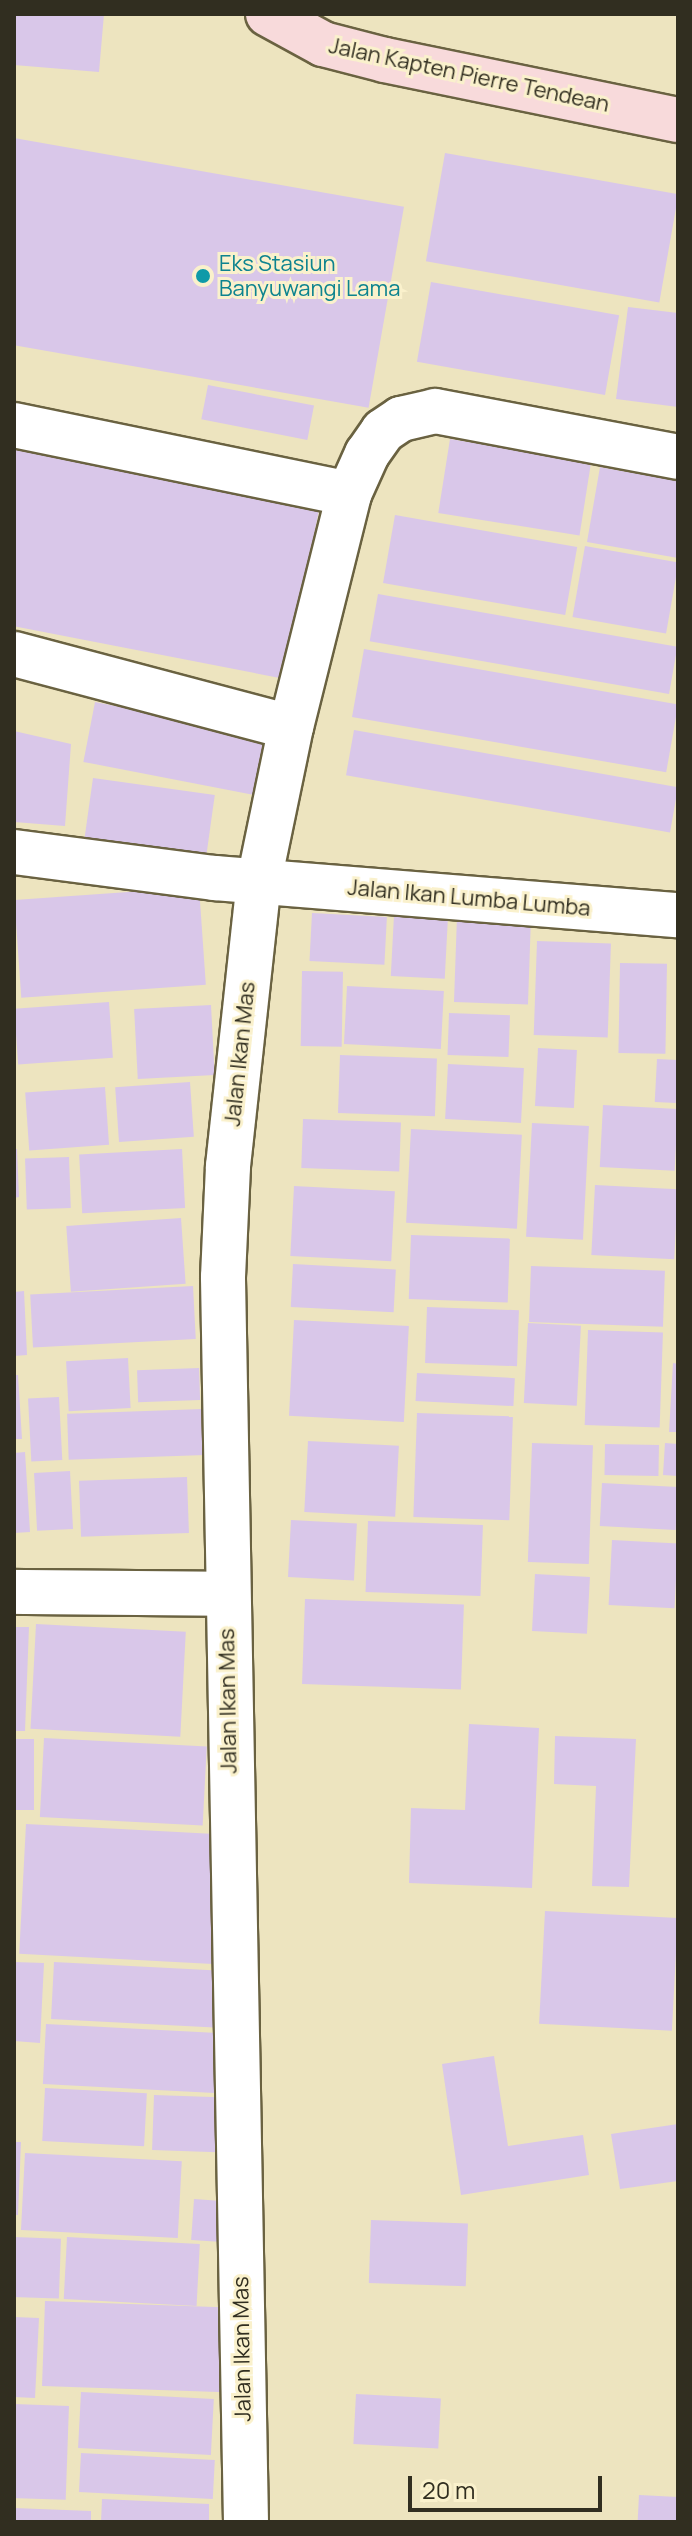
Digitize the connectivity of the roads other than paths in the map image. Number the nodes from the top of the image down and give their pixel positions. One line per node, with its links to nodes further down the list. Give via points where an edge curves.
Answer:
1 (268, 14): 2 (main road, Jalan Kapten Pierre Tendean, via 323,44)
2 (678, 120)
3 (14, 425): 5 (street)
4 (678, 457): 5 (street, Jalan Ikan Mas, via 435,411 417,412 383,431)
5 (349, 494): 7 (street, Jalan Ikan Mas)
6 (14, 654): 7 (street)
7 (291, 727): 9 (street, Jalan Ikan Mas)
8 (14, 852): 9 (street, Jalan Ikan Lumba Lumba)
9 (259, 881): 10 (street, Jalan Ikan Lumba Lumba); 12 (street, Jalan Ikan Mas, via 228,1166)
10 (678, 915)
11 (14, 1592): 12 (street)
12 (226, 1594): 13 (street, Jalan Ikan Mas)
13 (246, 2522)

